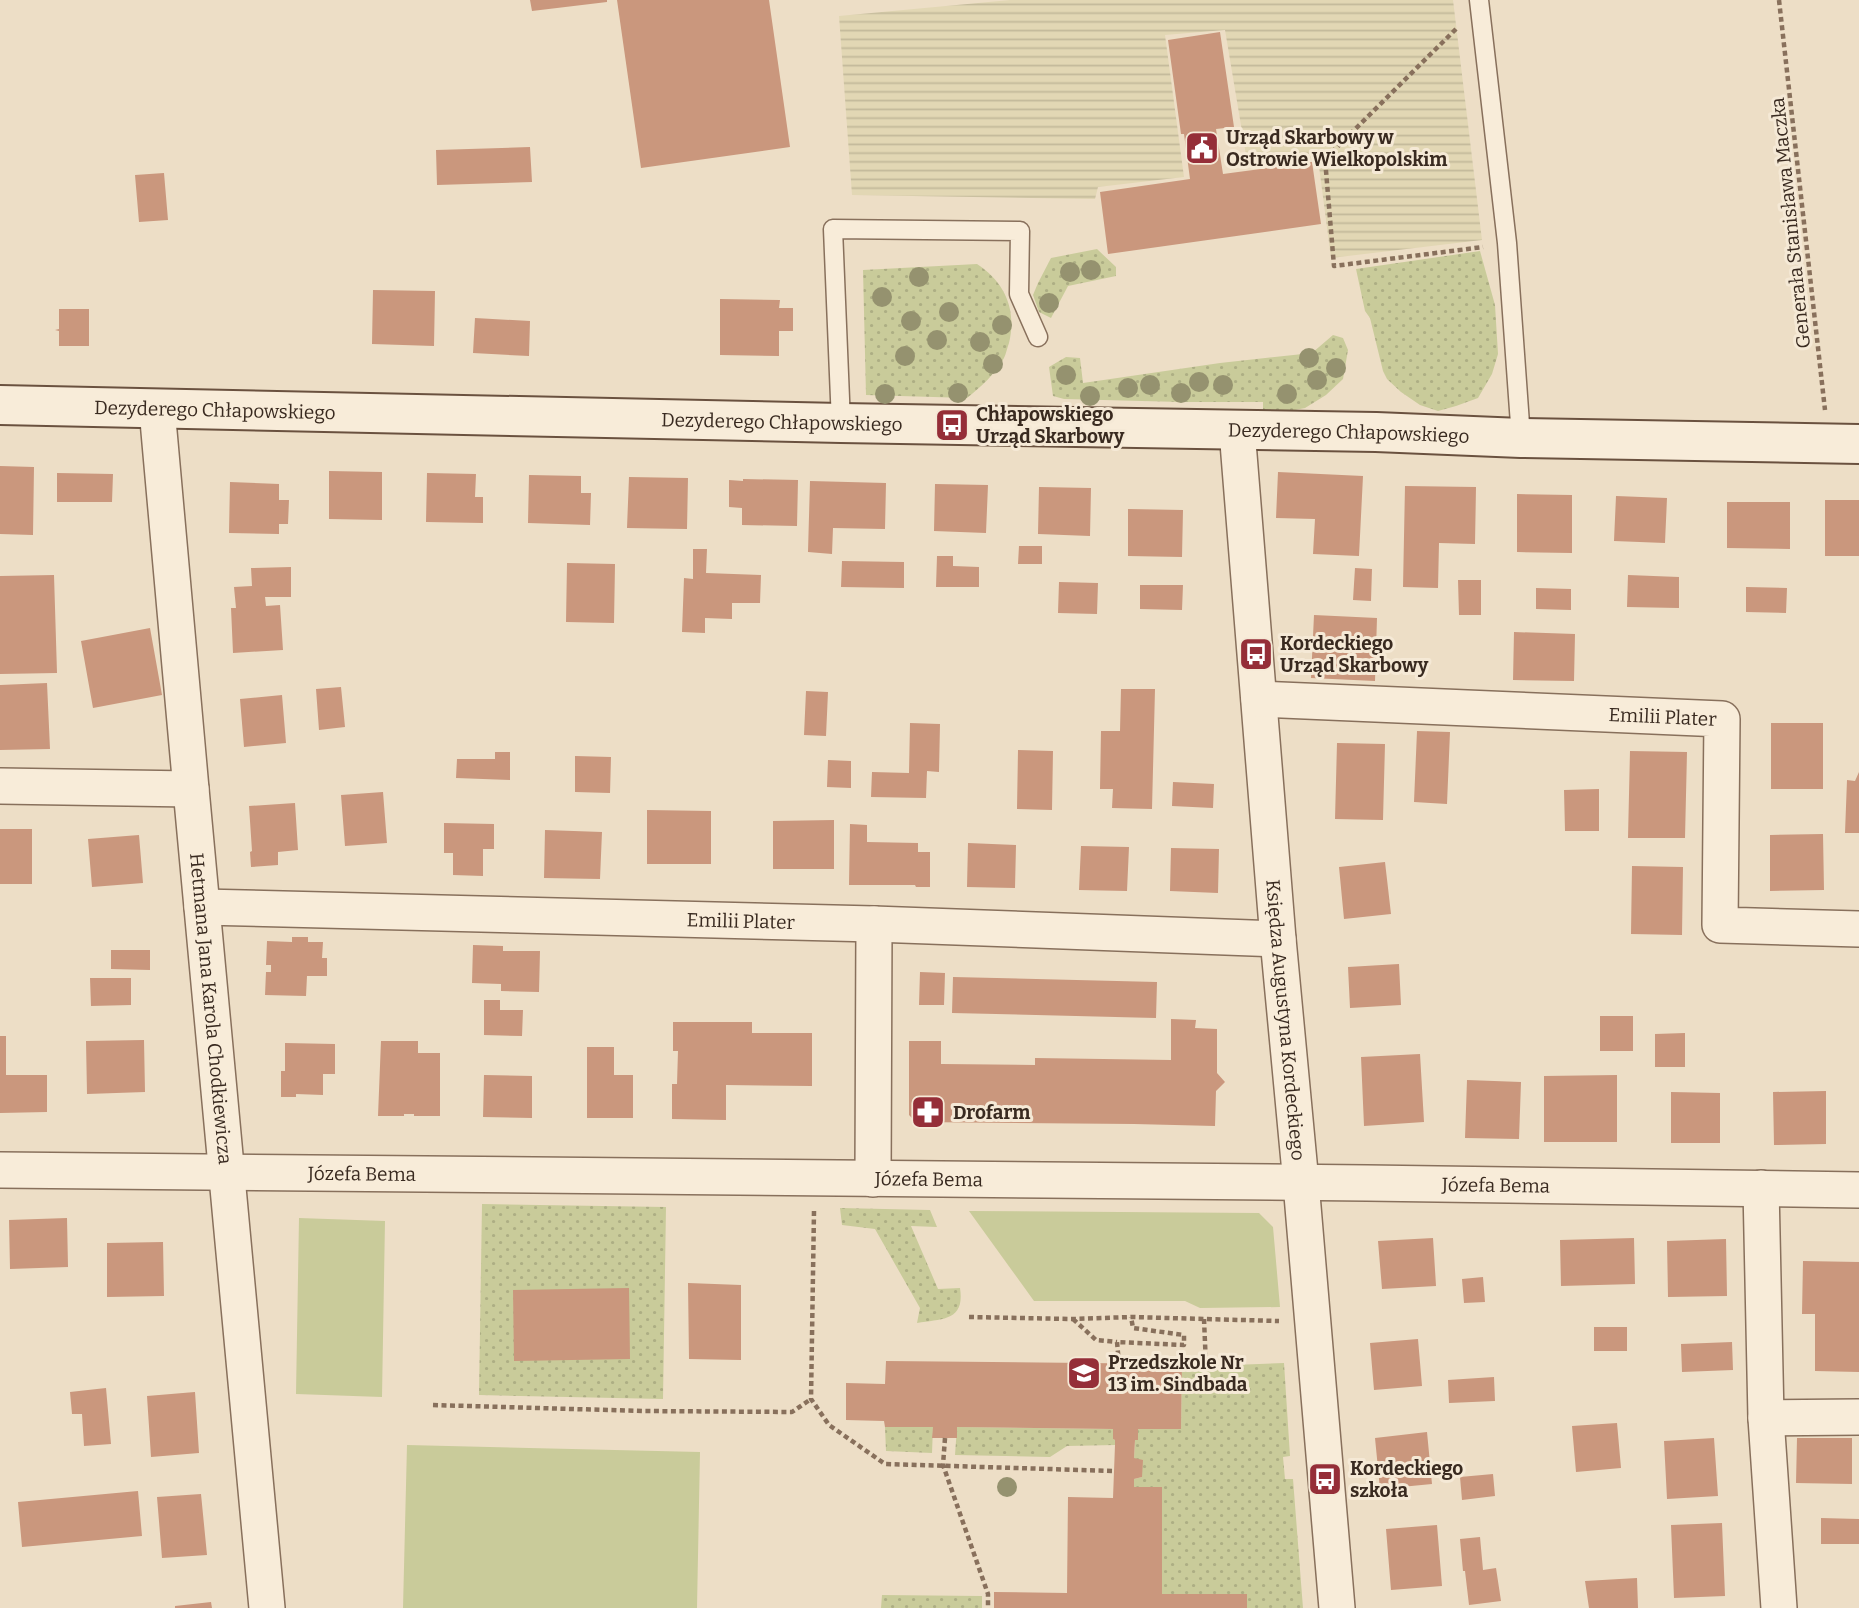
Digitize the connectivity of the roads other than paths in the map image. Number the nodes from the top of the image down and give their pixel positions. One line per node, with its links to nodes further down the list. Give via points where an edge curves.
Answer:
1 (1479, 3): 7 (lane, via 1507,243)
2 (1038, 337): 5 (lane, via 1019,294 1020,231 833,229)
3 (0, 405): 4 (street, Dezyderego Chłapowskiego)
4 (157, 409): 5 (street, Dezyderego Chłapowskiego); 11 (street, Hetmana Jana Karola Chodkiewicza)
5 (841, 423): 6 (street, Dezyderego Chłapowskiego)
6 (1237, 430): 7 (street, Dezyderego Chłapowskiego); 9 (street, Księdza Augustyna Kordeckiego)
7 (1521, 438): 8 (street, Dezyderego Chłapowskiego)
8 (1842, 444)
9 (1259, 699): 14 (street, Emilii Plater, via 1722,719 1720,925); 15 (street, Księdza Augustyna Kordeckiego)
10 (0, 786): 11 (street)
11 (191, 789): 12 (street, Hetmana Jana Karola Chodkiewicza)
12 (202, 907): 13 (street, Emilii Plater); 17 (street, Hetmana Jana Karola Chodkiewicza)
13 (874, 924): 15 (street, Emilii Plater); 18 (street)
14 (1859, 929)
15 (1278, 939): 19 (street, Księdza Augustyna Kordeckiego)
16 (0, 1170): 17 (street, Józefa Bema)
17 (226, 1174): 18 (street, Józefa Bema); 24 (street, Hetmana Jana Karola Chodkiewicza)
18 (873, 1179): 19 (street, Józefa Bema)
19 (1301, 1183): 20 (street, Józefa Bema); 25 (street, Księdza Augustyna Kordeckiego)
20 (1761, 1188): 21 (street, Józefa Bema); 23 (street)
21 (1859, 1190)
22 (1859, 1416): 23 (street)
23 (1766, 1418): 26 (street)
24 (267, 1608)
25 (1337, 1608)
26 (1779, 1608)

